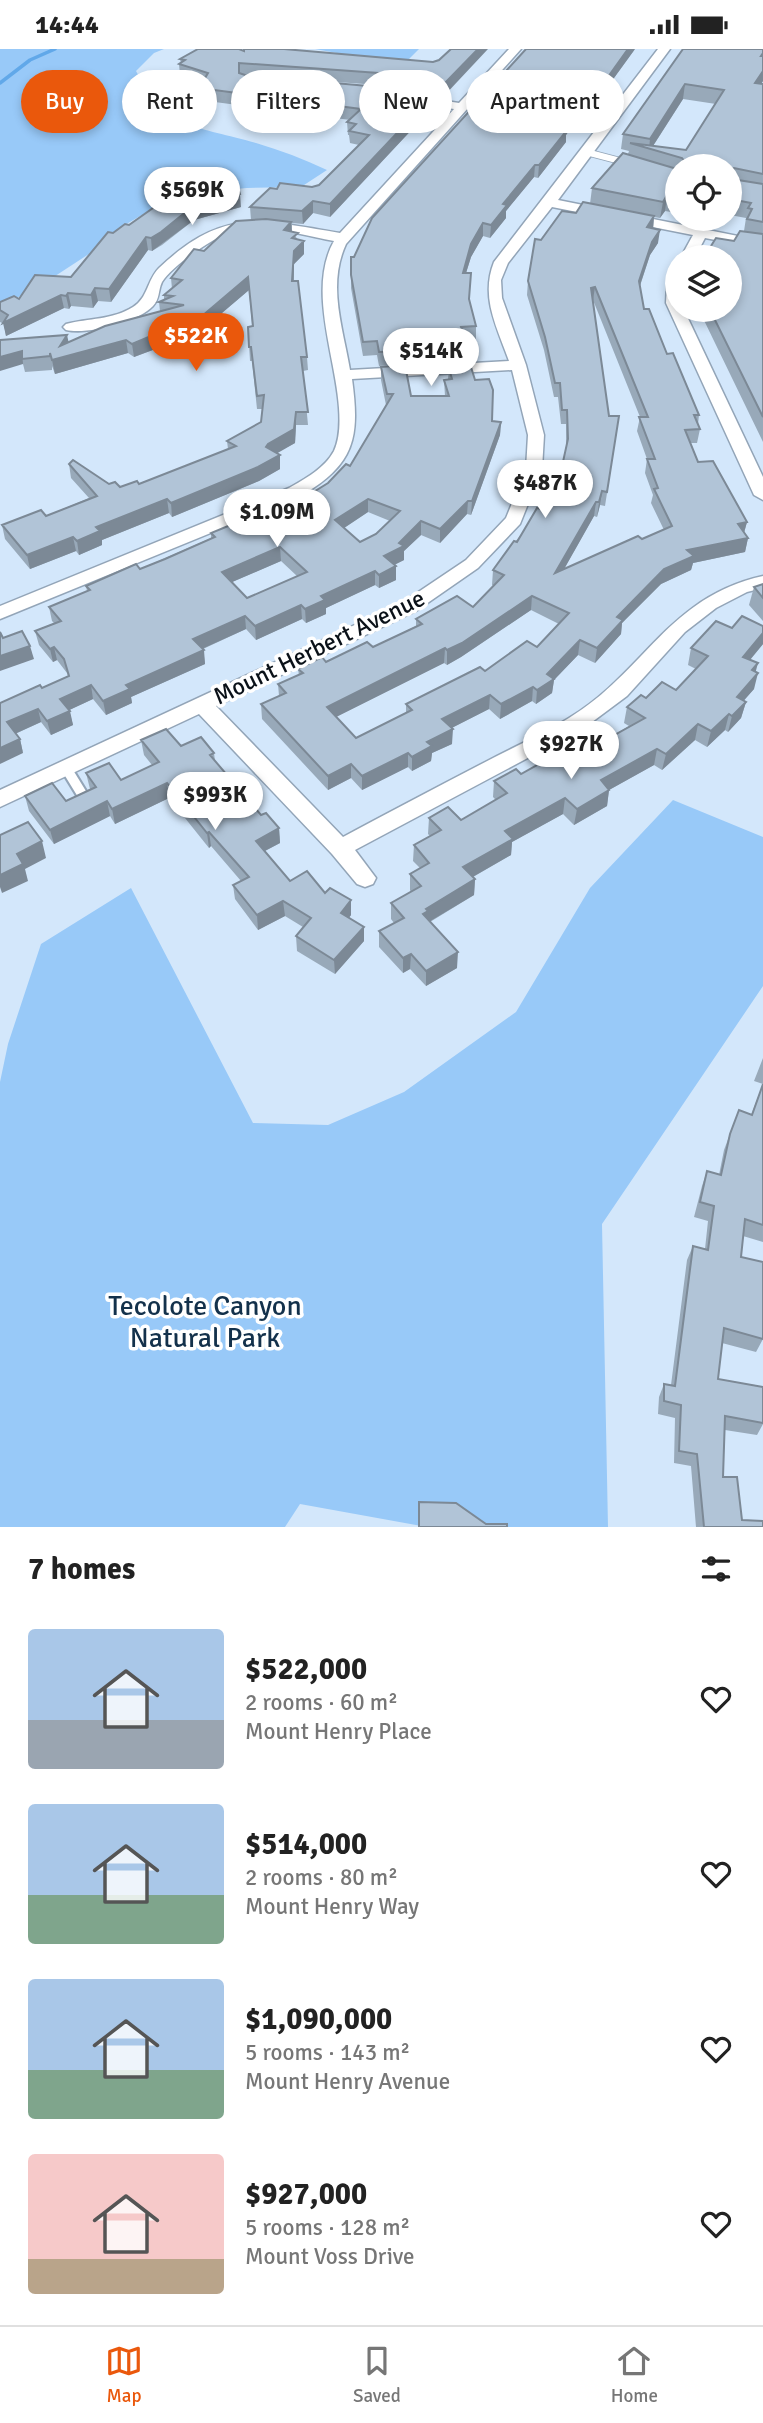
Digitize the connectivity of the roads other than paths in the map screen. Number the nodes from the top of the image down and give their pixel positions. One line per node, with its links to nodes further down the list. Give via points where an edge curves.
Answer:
1 (515, 49): 4 (street)
2 (664, 49): 5 (street, Mount Herbert Avenue)
3 (452, 105): 4 (street)
4 (462, 107): 9 (street)
5 (586, 152): 6 (lane); 7 (street, Mount Herbert Avenue)
6 (641, 169)
7 (549, 202): 8 (street); 14 (street, Mount Herbert Avenue, via 501,262 494,279 495,298)
8 (701, 233): 10 (street); 11 (street)
9 (343, 238): 13 (street, via 258,225 227,228 208,236 155,281 150,301 137,311 113,322); 15 (street, via 329,274)
10 (694, 245)
11 (763, 245)
12 (682, 322): 16 (street)
13 (71, 327)
14 (518, 365): 15 (street); 19 (street, Mount Herbert Avenue, via 536,435 534,469 514,520 472,564 409,607)
15 (342, 375): 18 (street, via 349,423 344,447 315,480 272,502)
16 (763, 495)
17 (763, 582): 23 (street, via 741,587 709,604 678,628 621,691 577,723)
18 (0, 613)
19 (202, 704): 20 (street, Mount Herbert Avenue); 23 (street)
20 (66, 768): 21 (street, Mount Herbert Avenue); 22 (lane)
21 (0, 799)
22 (85, 799)
23 (340, 848): 24 (street)
24 (365, 878)

